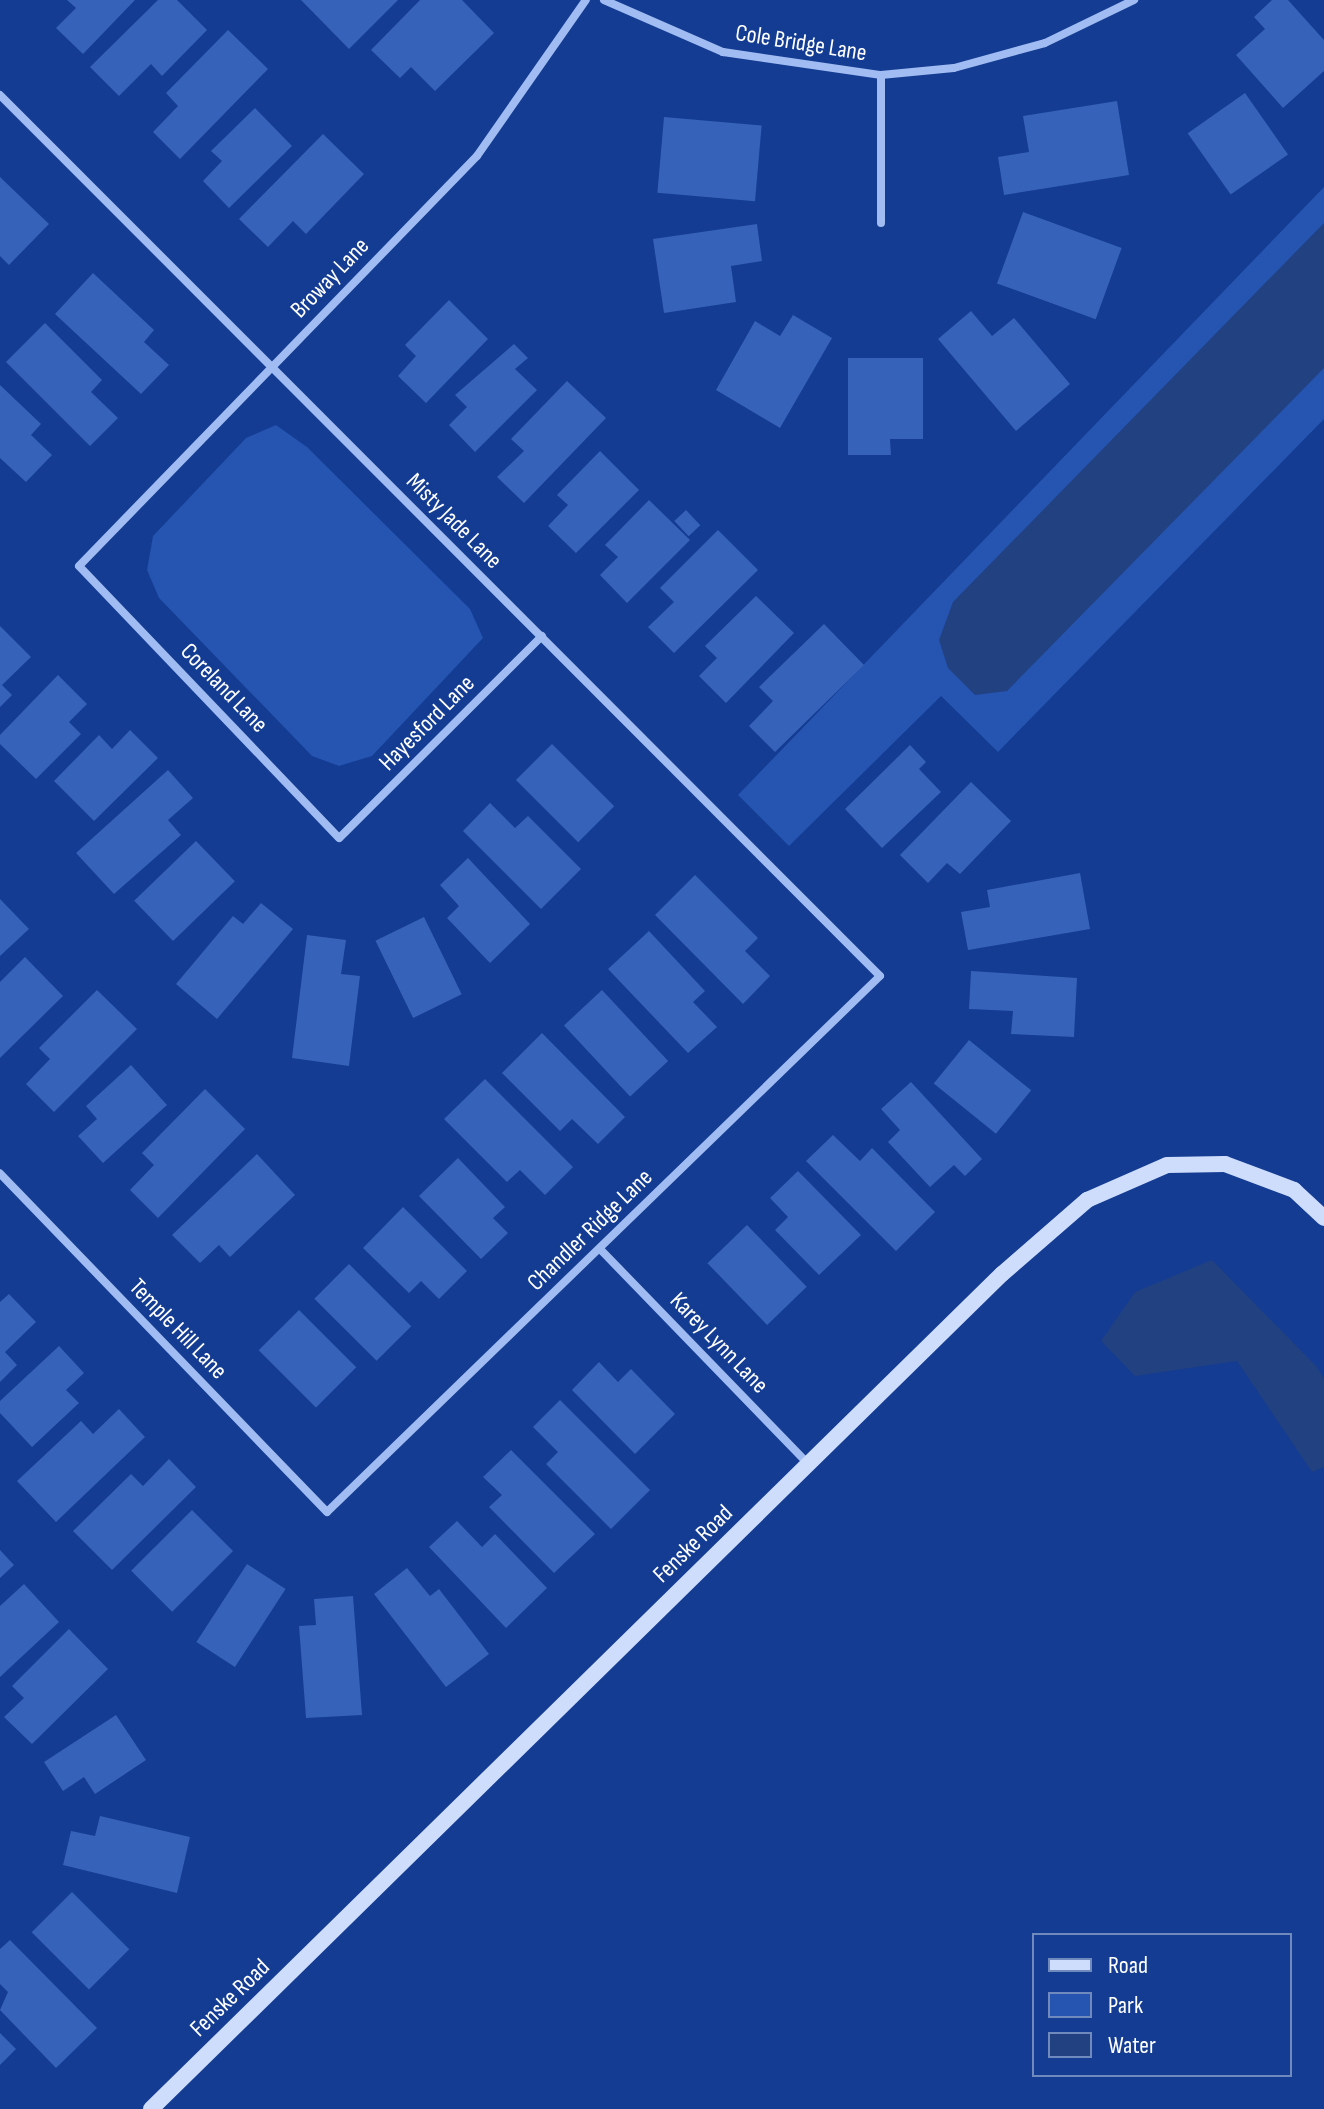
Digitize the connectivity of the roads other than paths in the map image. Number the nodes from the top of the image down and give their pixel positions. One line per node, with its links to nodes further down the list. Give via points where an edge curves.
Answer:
1 (586, 0): 7 (street, Broway Lane, via 477,156)
2 (604, 0): 4 (street, Cole Bridge Lane, via 723,52)
3 (1134, 0): 4 (street, Cole Bridge Lane, via 1045,43 954,68)
4 (881, 75): 6 (street)
5 (0, 95): 7 (street, Misty Jade Lane)
6 (881, 223)
7 (271, 367): 8 (street, Broway Lane); 9 (street, Misty Jade Lane)
8 (79, 566): 10 (street, Coreland Lane)
9 (542, 636): 10 (street, Hayesford Lane); 11 (street, Misty Jade Lane)
10 (339, 838)
11 (880, 976): 14 (street, Chandler Ridge Lane)
12 (0, 1173): 16 (street, Temple Hill Lane)
13 (1324, 1218): 15 (street, Fenske Road, via 1294,1190 1225,1164 1167,1165 1087,1200)
14 (600, 1249): 15 (street, Karey Lynn Lane); 16 (street, Chandler Ridge Lane)
15 (808, 1465): 17 (street, Fenske Road)
16 (327, 1512)
17 (151, 2109)

